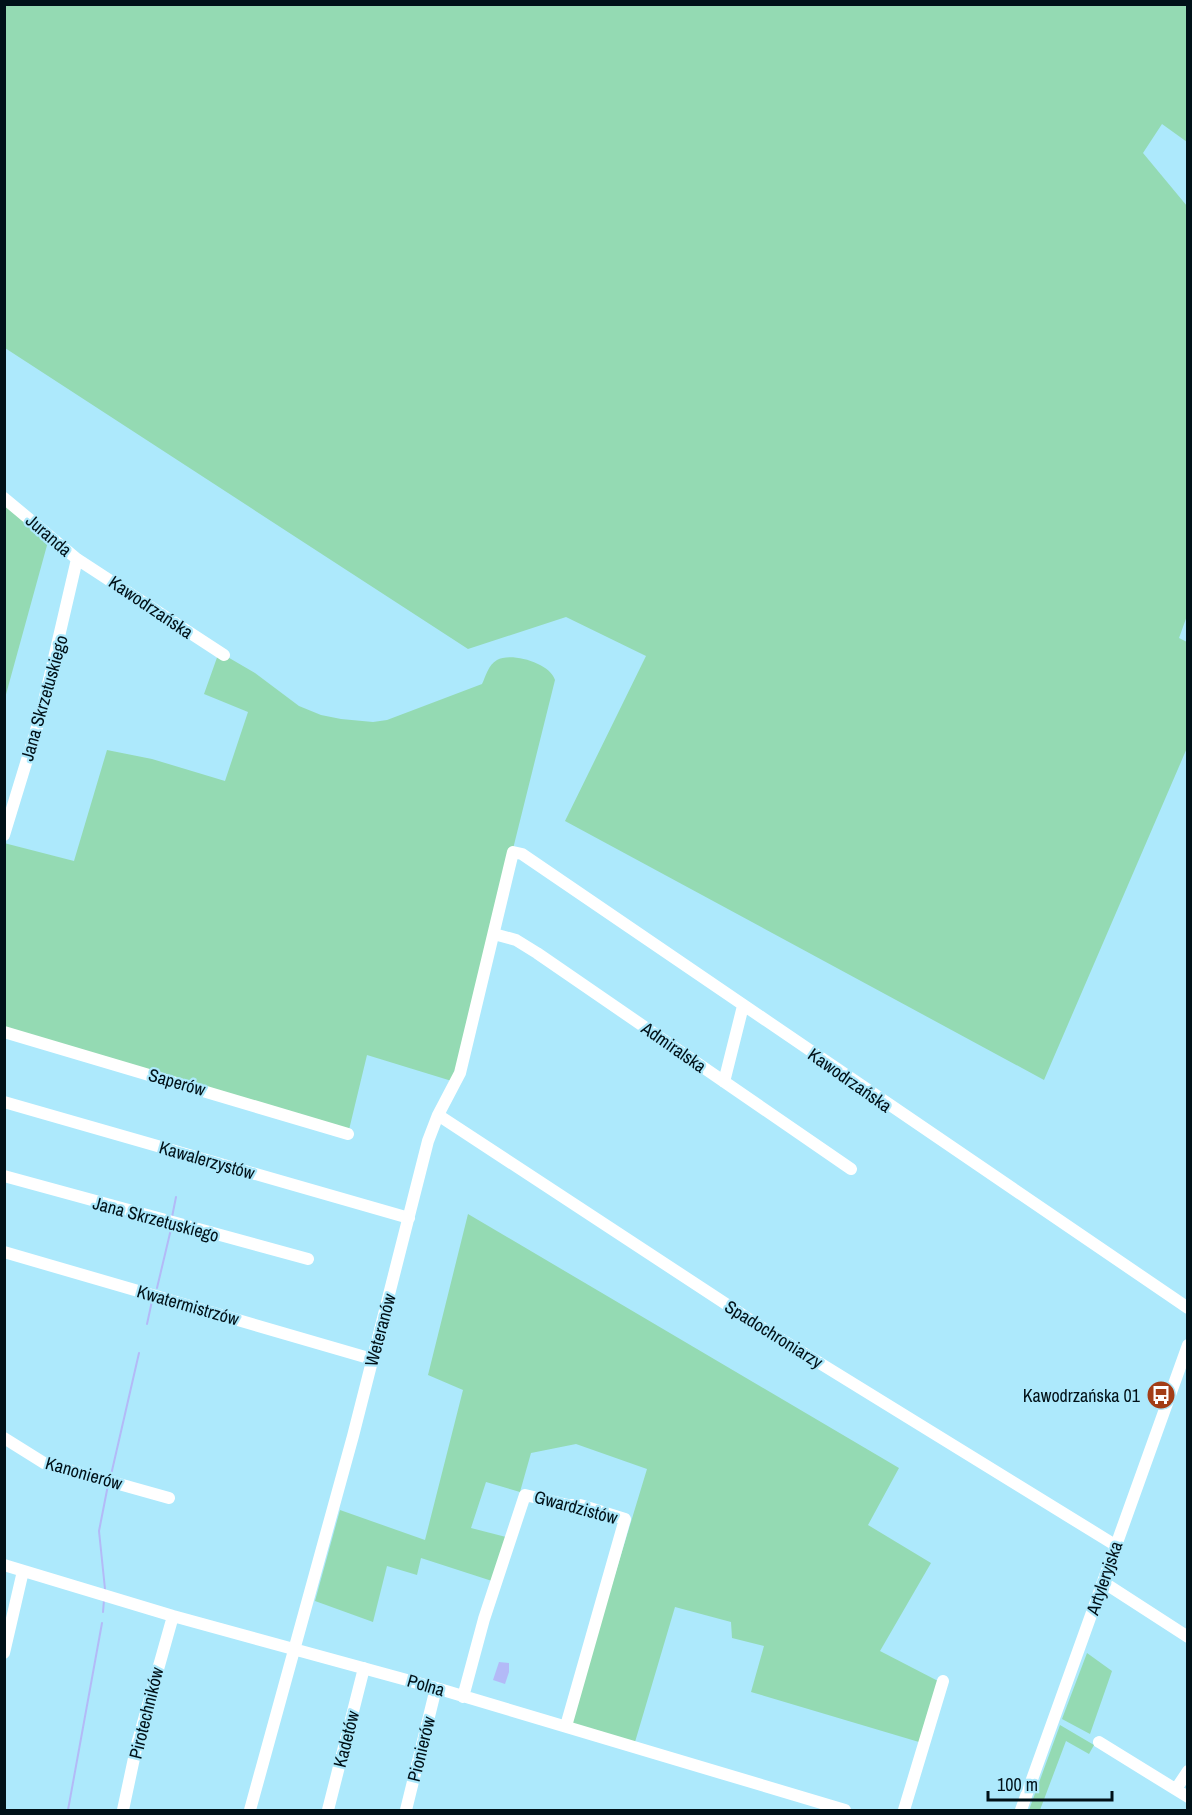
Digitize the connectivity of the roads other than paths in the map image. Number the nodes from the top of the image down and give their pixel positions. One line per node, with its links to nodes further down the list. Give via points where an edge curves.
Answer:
1 (4, 498): 2 (street, Juranda)
2 (78, 559): 3 (street, Kawodrzańska); 4 (street, Jana Skrzetuskiego, via 41,714)
3 (224, 656)
4 (4, 835)
5 (513, 852): 6 (street, Weteranów); 7 (street, Kawodrzańska, via 527,857)
6 (494, 934): 9 (street, Admiralska, via 516,940 537,953); 11 (street, Weteranów, via 460,1073)
7 (743, 1006): 9 (street); 18 (street, Kawodrzańska)
8 (4, 1032): 12 (street, Saperów)
9 (723, 1082): 13 (street, Admiralska)
10 (4, 1102): 15 (street, Kawalerzystów)
11 (438, 1114): 15 (street, Weteranów); 23 (street, Spadochroniarzy, via 758,1325)
12 (348, 1134)
13 (851, 1169)
14 (4, 1176): 17 (street, Jana Skrzetuskiego)
15 (409, 1218): 20 (street, Weteranów)
16 (4, 1252): 20 (street, Kwatermistrzów)
17 (308, 1259)
18 (1188, 1308)
19 (1188, 1346): 23 (street, Artyleryjska)
20 (372, 1359): 29 (street, Weteranów)
21 (4, 1438): 22 (street, Kanonierów, via 44,1463)
22 (169, 1498)
23 (1115, 1545): 26 (street, Artyleryjska)
24 (4, 1565): 25 (street, Polna)
25 (23, 1571): 27 (street, Polna); 30 (street)
26 (1102, 1582): 28 (street); 46 (street, Artyleryjska)
27 (173, 1616): 29 (street, Polna); 40 (street, Pirotechników)
28 (1188, 1637)
29 (295, 1648): 31 (street, Polna); 41 (street, Weteranów)
30 (4, 1653)
31 (364, 1668): 33 (street, Polna); 42 (street, Kadetów)
32 (943, 1681): 45 (street)
33 (436, 1688): 34 (street, Polna); 43 (street, Pionierów)
34 (463, 1696): 35 (street, Polna); 35 (street, Gwardzistów, via 525,1495 580,1505 625,1519)
35 (566, 1726): 44 (street, Polna)
36 (1099, 1742): 38 (street)
37 (1188, 1771): 38 (street)
38 (1176, 1790): 39 (street)
39 (1188, 1797)
40 (123, 1810)
41 (250, 1810)
42 (328, 1810)
43 (406, 1810)
44 (845, 1810)
45 (904, 1810)
46 (1022, 1810)

